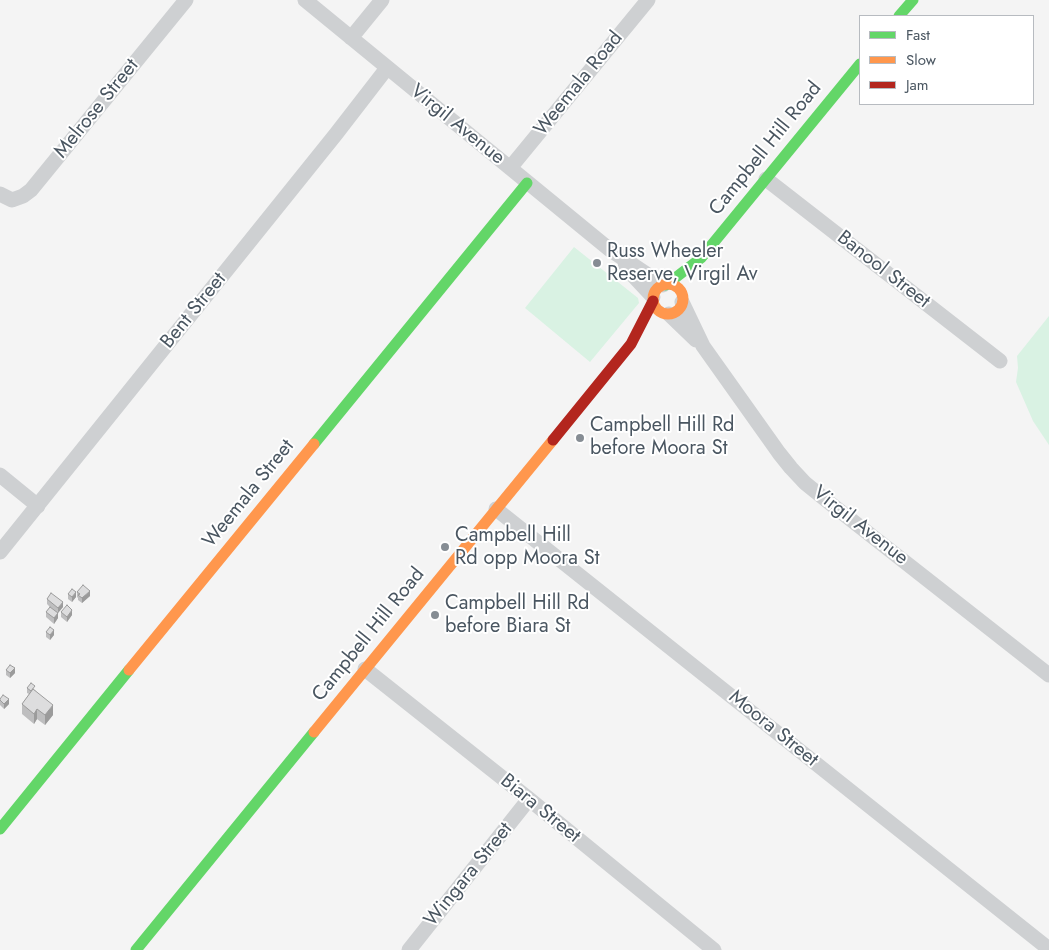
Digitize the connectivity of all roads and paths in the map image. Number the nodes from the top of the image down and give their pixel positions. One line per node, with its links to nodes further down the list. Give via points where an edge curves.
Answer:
1 (186, 0): 13 (street, Melrose Street, via 31,190 12,200)
2 (305, 0): 7 (street, Virgil Avenue)
3 (382, 0): 7 (street)
4 (648, 0): 10 (street, Weemala Road)
5 (913, 0): 6 (street)
6 (901, 15)
7 (352, 38): 9 (street, Virgil Avenue)
8 (859, 65): 11 (street, Campbell Hill Road)
9 (387, 68): 10 (street, Virgil Avenue); 24 (street, Bent Street)
10 (510, 168): 12 (street, Virgil Avenue)
11 (766, 179): 15 (street, Campbell Hill Road); 22 (street, Banool Street)
12 (527, 183): 14 (street, Virgil Avenue); 30 (street, Weemala Street)
13 (0, 194)
14 (609, 250): 16 (street, Virgil Avenue); 17 (street, Virgil Avenue)
15 (701, 258): 16 (street, Campbell Hill Road); 18 (street, Campbell Hill Road)
16 (665, 285): 17 (street, via 657,289); 18 (street, via 676,287)
17 (653, 299): 19 (street); 20 (street, Campbell Hill Road)
18 (682, 300): 19 (street, via 678,310); 21 (street, Virgil Avenue)
19 (661, 319): 20 (street, Campbell Hill Road); 21 (street, Virgil Avenue)
20 (631, 344): 25 (street, Campbell Hill Road)
21 (703, 346): 28 (street, Virgil Avenue, via 779,453 805,483)
22 (1000, 361)
23 (0, 475): 24 (street)
24 (38, 506): 26 (street, Bent Street)
25 (496, 509): 27 (street, Campbell Hill Road); 31 (street, Moora Street)
26 (0, 552)
27 (365, 668): 29 (street, Biara Street); 32 (street, Campbell Hill Road)
28 (1049, 675)
29 (529, 799): 33 (street, Wingara Street); 34 (street, Biara Street)
30 (0, 829)
31 (1049, 949)
32 (136, 950)
33 (410, 950)
34 (714, 950)

